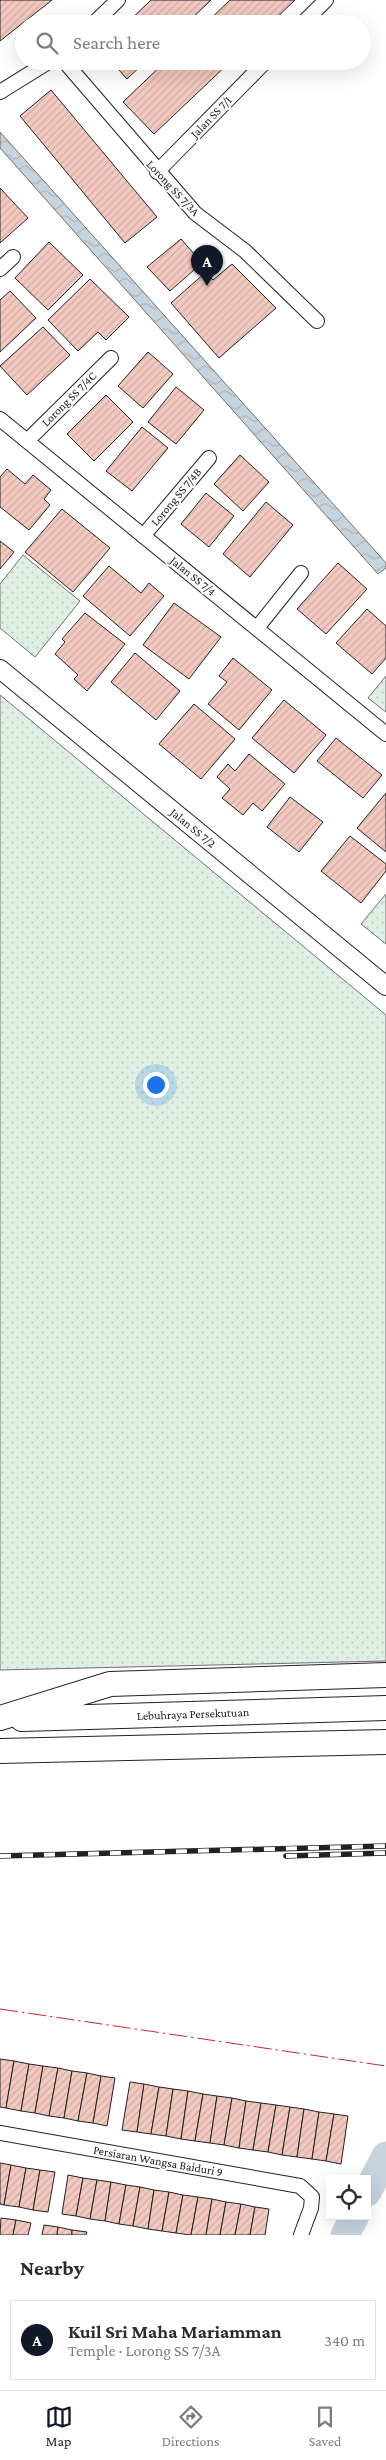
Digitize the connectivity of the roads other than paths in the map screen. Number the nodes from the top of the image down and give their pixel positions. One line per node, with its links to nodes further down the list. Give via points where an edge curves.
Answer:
1 (118, 0): 3 (street)
2 (326, 0): 4 (street)
3 (102, 15)
4 (311, 15)
5 (35, 70): 8 (street)
6 (72, 70): 9 (street, Lorong SS 7/3A)
7 (257, 70): 9 (street, Jalan SS 7/1)
8 (0, 92)
9 (157, 172): 12 (street, Lorong SS 7/3A, via 195,213 244,251)
10 (12, 257): 11 (street)
11 (0, 269)
12 (318, 321)
13 (111, 358): 15 (street, Lorong SS 7/4C)
14 (0, 419): 15 (street, Jalan SS 7/4)
15 (27, 441): 17 (street, Jalan SS 7/4)
16 (209, 458): 17 (street, Lorong SS 7/4B)
17 (143, 536): 19 (street, Jalan SS 7/4)
18 (301, 573): 19 (street)
19 (257, 628): 21 (street, Jalan SS 7/4)
20 (0, 669): 22 (street, Jalan SS 7/2)
21 (386, 734)
22 (386, 986)
23 (386, 1675): 25 (highway, via 110,1684)
24 (386, 1708): 25 (highway, Lebuhraya Persekutuan)
25 (0, 1719)
26 (362, 1742): 27 (highway); 28 (highway); 29 (highway)
27 (386, 1742)
28 (386, 1750)
29 (0, 1751)
30 (0, 2133): 31 (street, Persiaran Wangsa Baiduri 9, via 300,2186 312,2196 311,2208)
31 (300, 2235)

